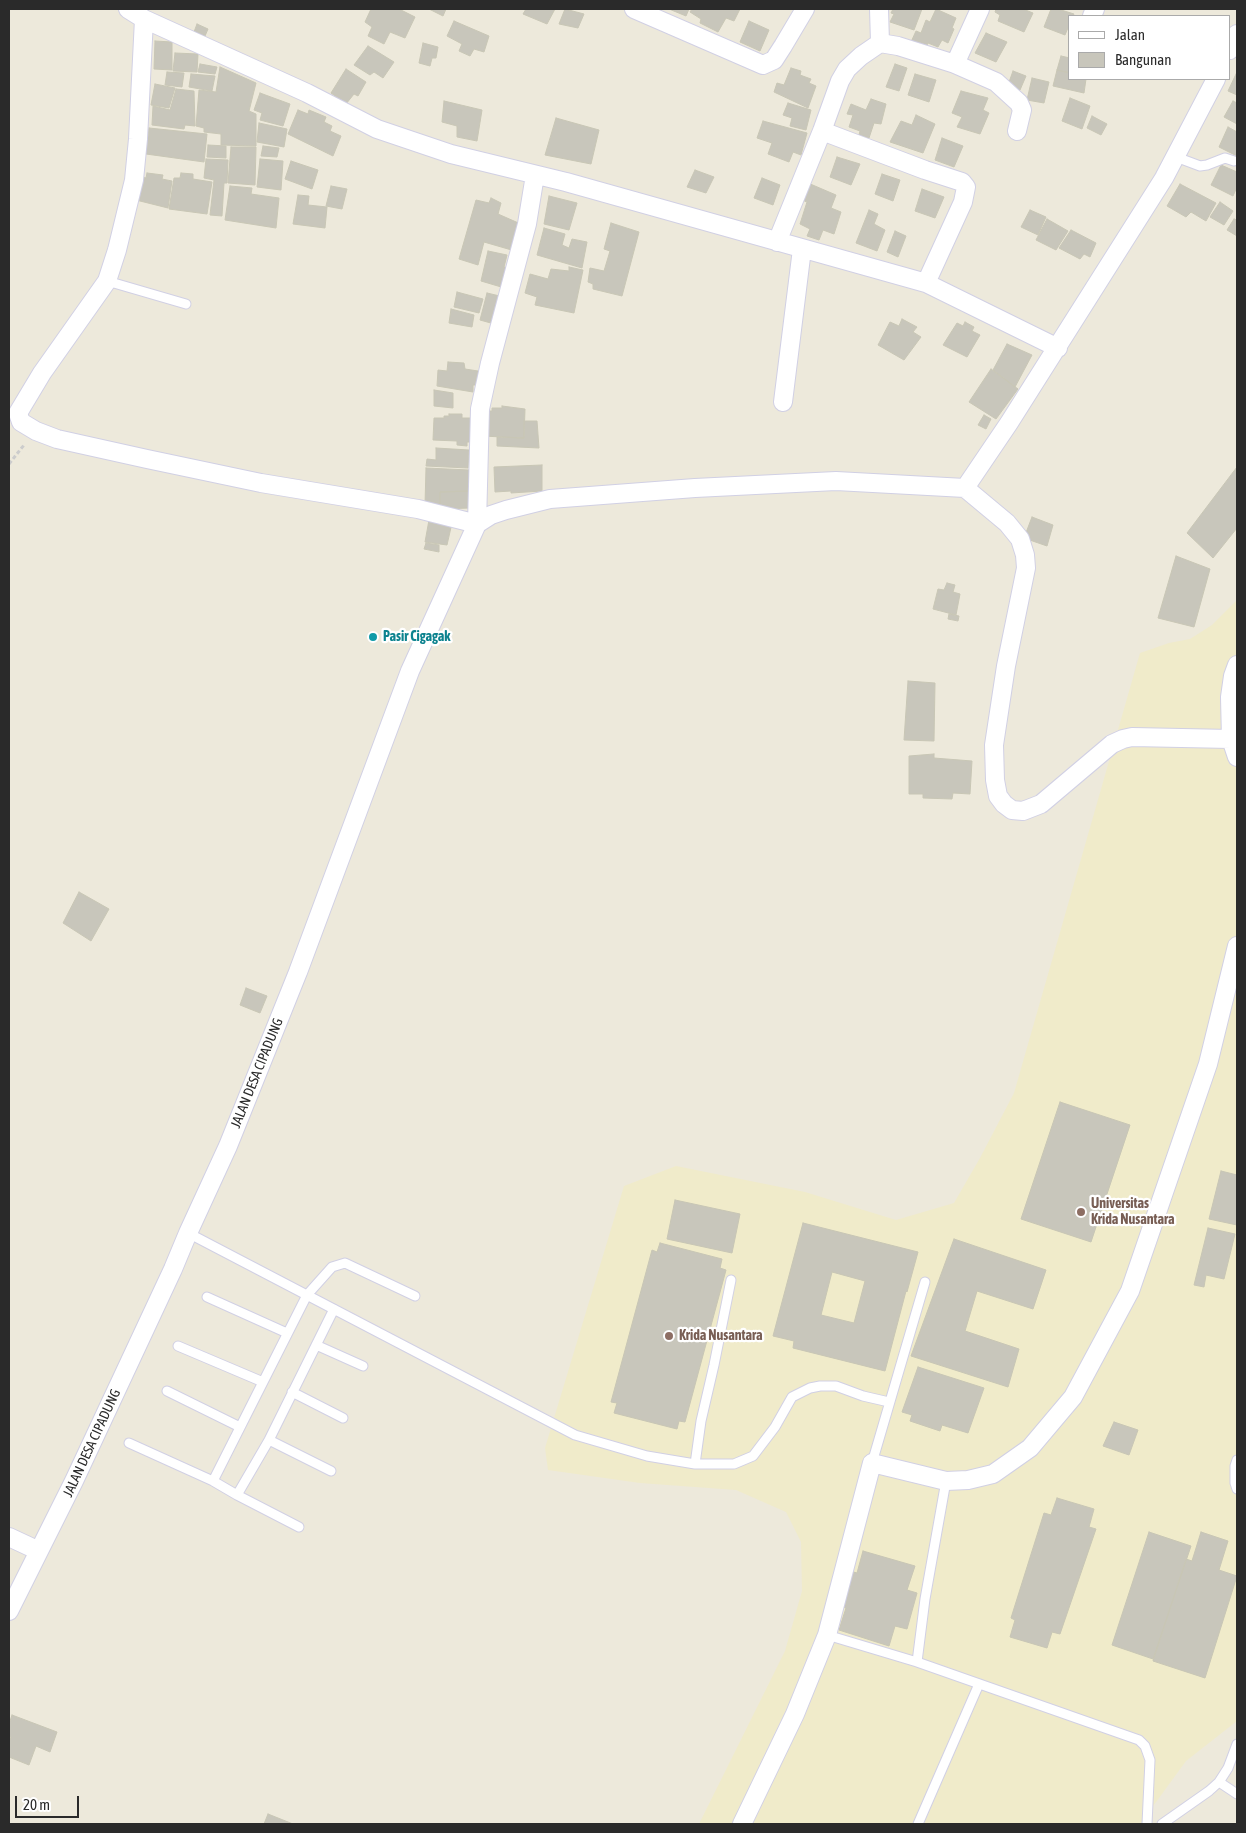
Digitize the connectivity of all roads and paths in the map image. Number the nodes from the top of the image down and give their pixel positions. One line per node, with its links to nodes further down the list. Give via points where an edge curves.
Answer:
1 (128, 9): 6 (street)
2 (634, 9): 3 (street, via 764,64 774,60)
3 (805, 9)
4 (879, 9): 8 (street)
5 (980, 9): 10 (street)
6 (144, 19): 16 (street, via 377,129 451,154); 19 (street, via 134,180)
7 (1237, 34): 9 (street)
8 (880, 43): 10 (street); 12 (street, via 847,69)
9 (1231, 48)
10 (955, 64): 13 (street, via 996,82 1019,103 1022,110)
11 (1215, 80): 14 (street)
12 (822, 131): 17 (street); 20 (street, via 962,182 966,187 964,202)
13 (1017, 131)
14 (1176, 157): 15 (lane, via 1200,166 1225,158); 22 (street)
15 (1234, 161)
16 (534, 175): 17 (street, via 701,218); 26 (street, via 527,224 480,409)
17 (777, 242): 18 (street)
18 (802, 249): 20 (street); 23 (street)
19 (107, 281): 21 (lane); 24 (street)
20 (926, 283): 22 (street)
21 (186, 304)
22 (1058, 348): 25 (street)
23 (782, 402)
24 (13, 411): 26 (street, via 27,427 57,439 261,483 418,509)
25 (965, 488): 26 (street, via 836,481 695,488 550,499 506,510); 28 (street, via 1007,523 1020,539 1025,555 1026,568 994,745 995,780 998,796 1004,804 1012,810 1023,811 1041,804 1112,744 1123,739)
26 (477, 524): 31 (street, JALAN DESA CIPADUNG, via 410,671 291,990 228,1146)
27 (1237, 665): 28 (street, via 1230,697)
28 (1231, 739): 29 (street)
29 (1237, 757)
30 (1237, 946): 55 (street, via 1208,1064 1130,1292 1073,1397 1030,1448 992,1474)
31 (188, 1233): 34 (lane); 60 (street, JALAN DESA CIPADUNG)
32 (731, 1280): 51 (lane, via 700,1421)
33 (925, 1282): 45 (lane)
34 (306, 1295): 35 (lane, via 332,1268 345,1263); 37 (lane); 38 (lane)
35 (416, 1296)
36 (207, 1297): 38 (lane)
37 (334, 1309): 39 (lane); 51 (lane, via 575,1435 648,1456)
38 (287, 1333): 42 (lane)
39 (316, 1345): 41 (lane); 44 (lane)
40 (178, 1346): 42 (lane)
41 (363, 1366)
42 (263, 1382): 47 (lane)
43 (168, 1391): 47 (lane)
44 (292, 1392): 46 (lane); 48 (lane)
45 (890, 1402): 51 (lane, via 836,1386 810,1388 792,1397 753,1456 734,1464); 52 (lane)
46 (343, 1418)
47 (240, 1427): 54 (lane)
48 (269, 1440): 53 (lane); 57 (lane)
49 (129, 1443): 54 (lane)
50 (1237, 1460): 56 (lane)
51 (695, 1464)
52 (872, 1464): 55 (street); 62 (street)
53 (332, 1471)
54 (213, 1481): 57 (lane)
55 (946, 1482): 63 (lane)
56 (1237, 1489)
57 (237, 1494): 58 (lane)
58 (299, 1527)
59 (9, 1538): 60 (street)
60 (39, 1551): 61 (street, JALAN DESA CIPADUNG)
61 (9, 1611)
62 (827, 1635): 63 (lane); 68 (street)
63 (917, 1662): 64 (lane)
64 (979, 1684): 69 (lane); 70 (lane, via 1139,1740 1150,1760)
65 (1237, 1744): 66 (lane)
66 (1219, 1782): 67 (lane); 71 (lane)
67 (1237, 1794)
68 (742, 1824)
69 (918, 1824)
70 (1147, 1824)
71 (1162, 1824)

